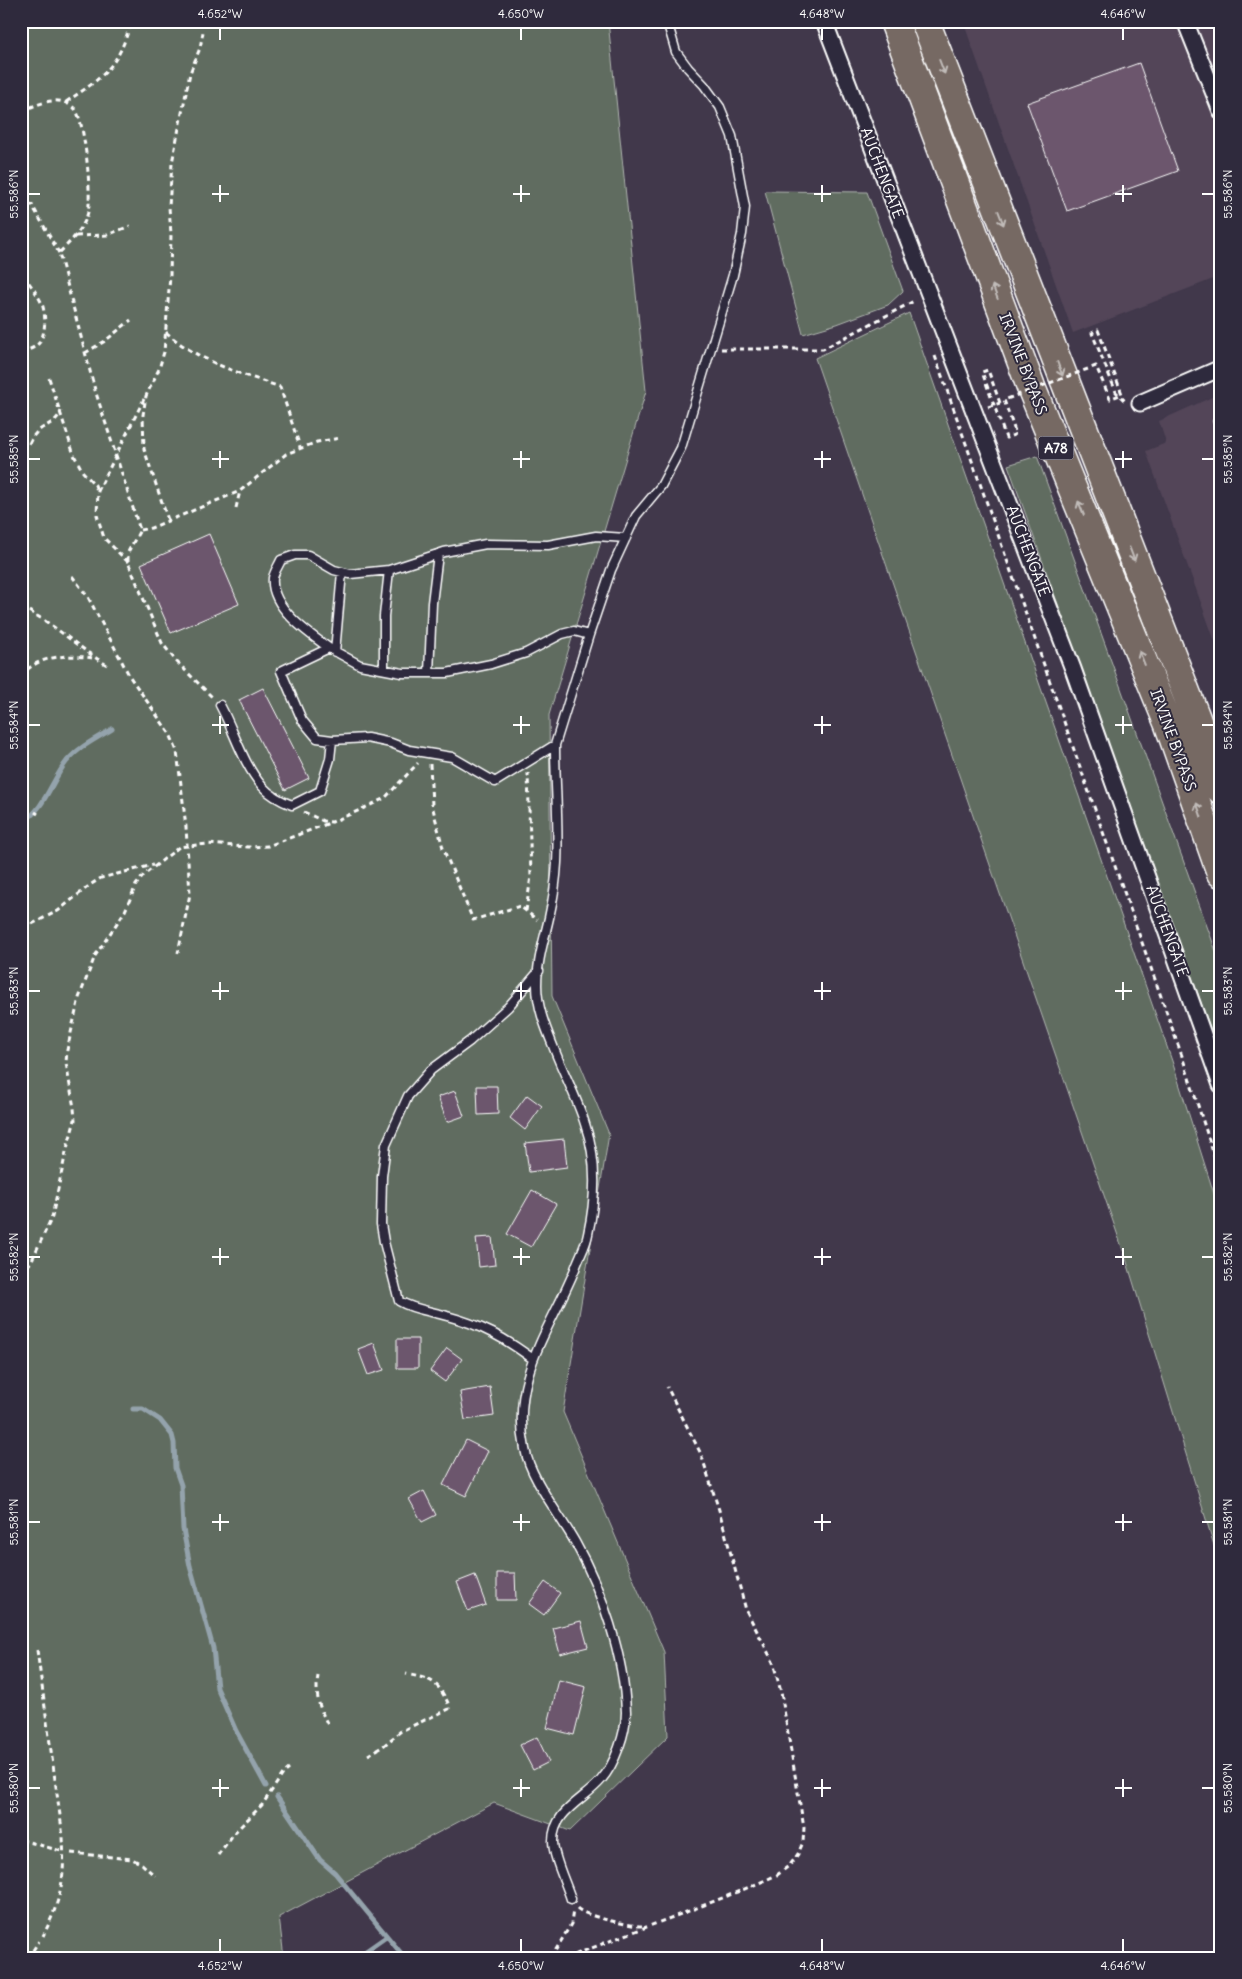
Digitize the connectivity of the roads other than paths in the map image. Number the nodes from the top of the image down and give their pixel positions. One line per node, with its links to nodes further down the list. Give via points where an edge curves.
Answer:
1 (667, 21): 9 (lane, via 676,52 720,107 732,136 744,207 742,234 682,448 661,486 636,516)
2 (824, 21): 23 (street, AUCHENGATE, via 1073,669)
3 (894, 21): 21 (highway, IRVINE BYPASS / A78, one-way to 3, via 1169,725 1031,386)
4 (925, 21): 20 (highway, IRVINE BYPASS / A78, one-way to 20, via 1196,718)
5 (1185, 21): 6 (street)
6 (1221, 111)
7 (1221, 368): 8 (street)
8 (1140, 403)
9 (626, 538): 10 (lane, via 596,536 548,546 486,544); 13 (lane)
10 (438, 554): 11 (lane); 16 (lane)
11 (390, 570): 12 (lane); 15 (lane)
12 (342, 572): 14 (lane); 14 (lane, via 308,555 295,555 281,560 273,577 274,593 283,607 304,630)
13 (589, 635): 16 (lane, via 574,631 526,653 491,664 447,673); 19 (lane)
14 (332, 650): 15 (lane, via 360,664); 18 (lane, via 281,672 302,720 317,738)
15 (384, 669): 16 (lane)
16 (429, 673)
17 (220, 705): 18 (lane, via 262,786 292,805 320,791)
18 (332, 740): 19 (lane, via 367,738 409,750 452,757 495,782)
19 (555, 745): 22 (lane, via 557,862)
20 (1221, 790)
21 (1221, 873)
22 (539, 971): 24 (lane, via 537,986 543,1021 586,1125 594,1159 594,1199 588,1237); 24 (lane, via 508,1007 431,1070 408,1096 386,1145 381,1224 399,1301 481,1326)
23 (1221, 1085)
24 (533, 1359): 25 (lane, via 525,1383 522,1417 525,1451 534,1473 576,1544 598,1594 617,1650 625,1693 626,1721 619,1748 603,1779 565,1811 554,1829 552,1845)
25 (571, 1899)

